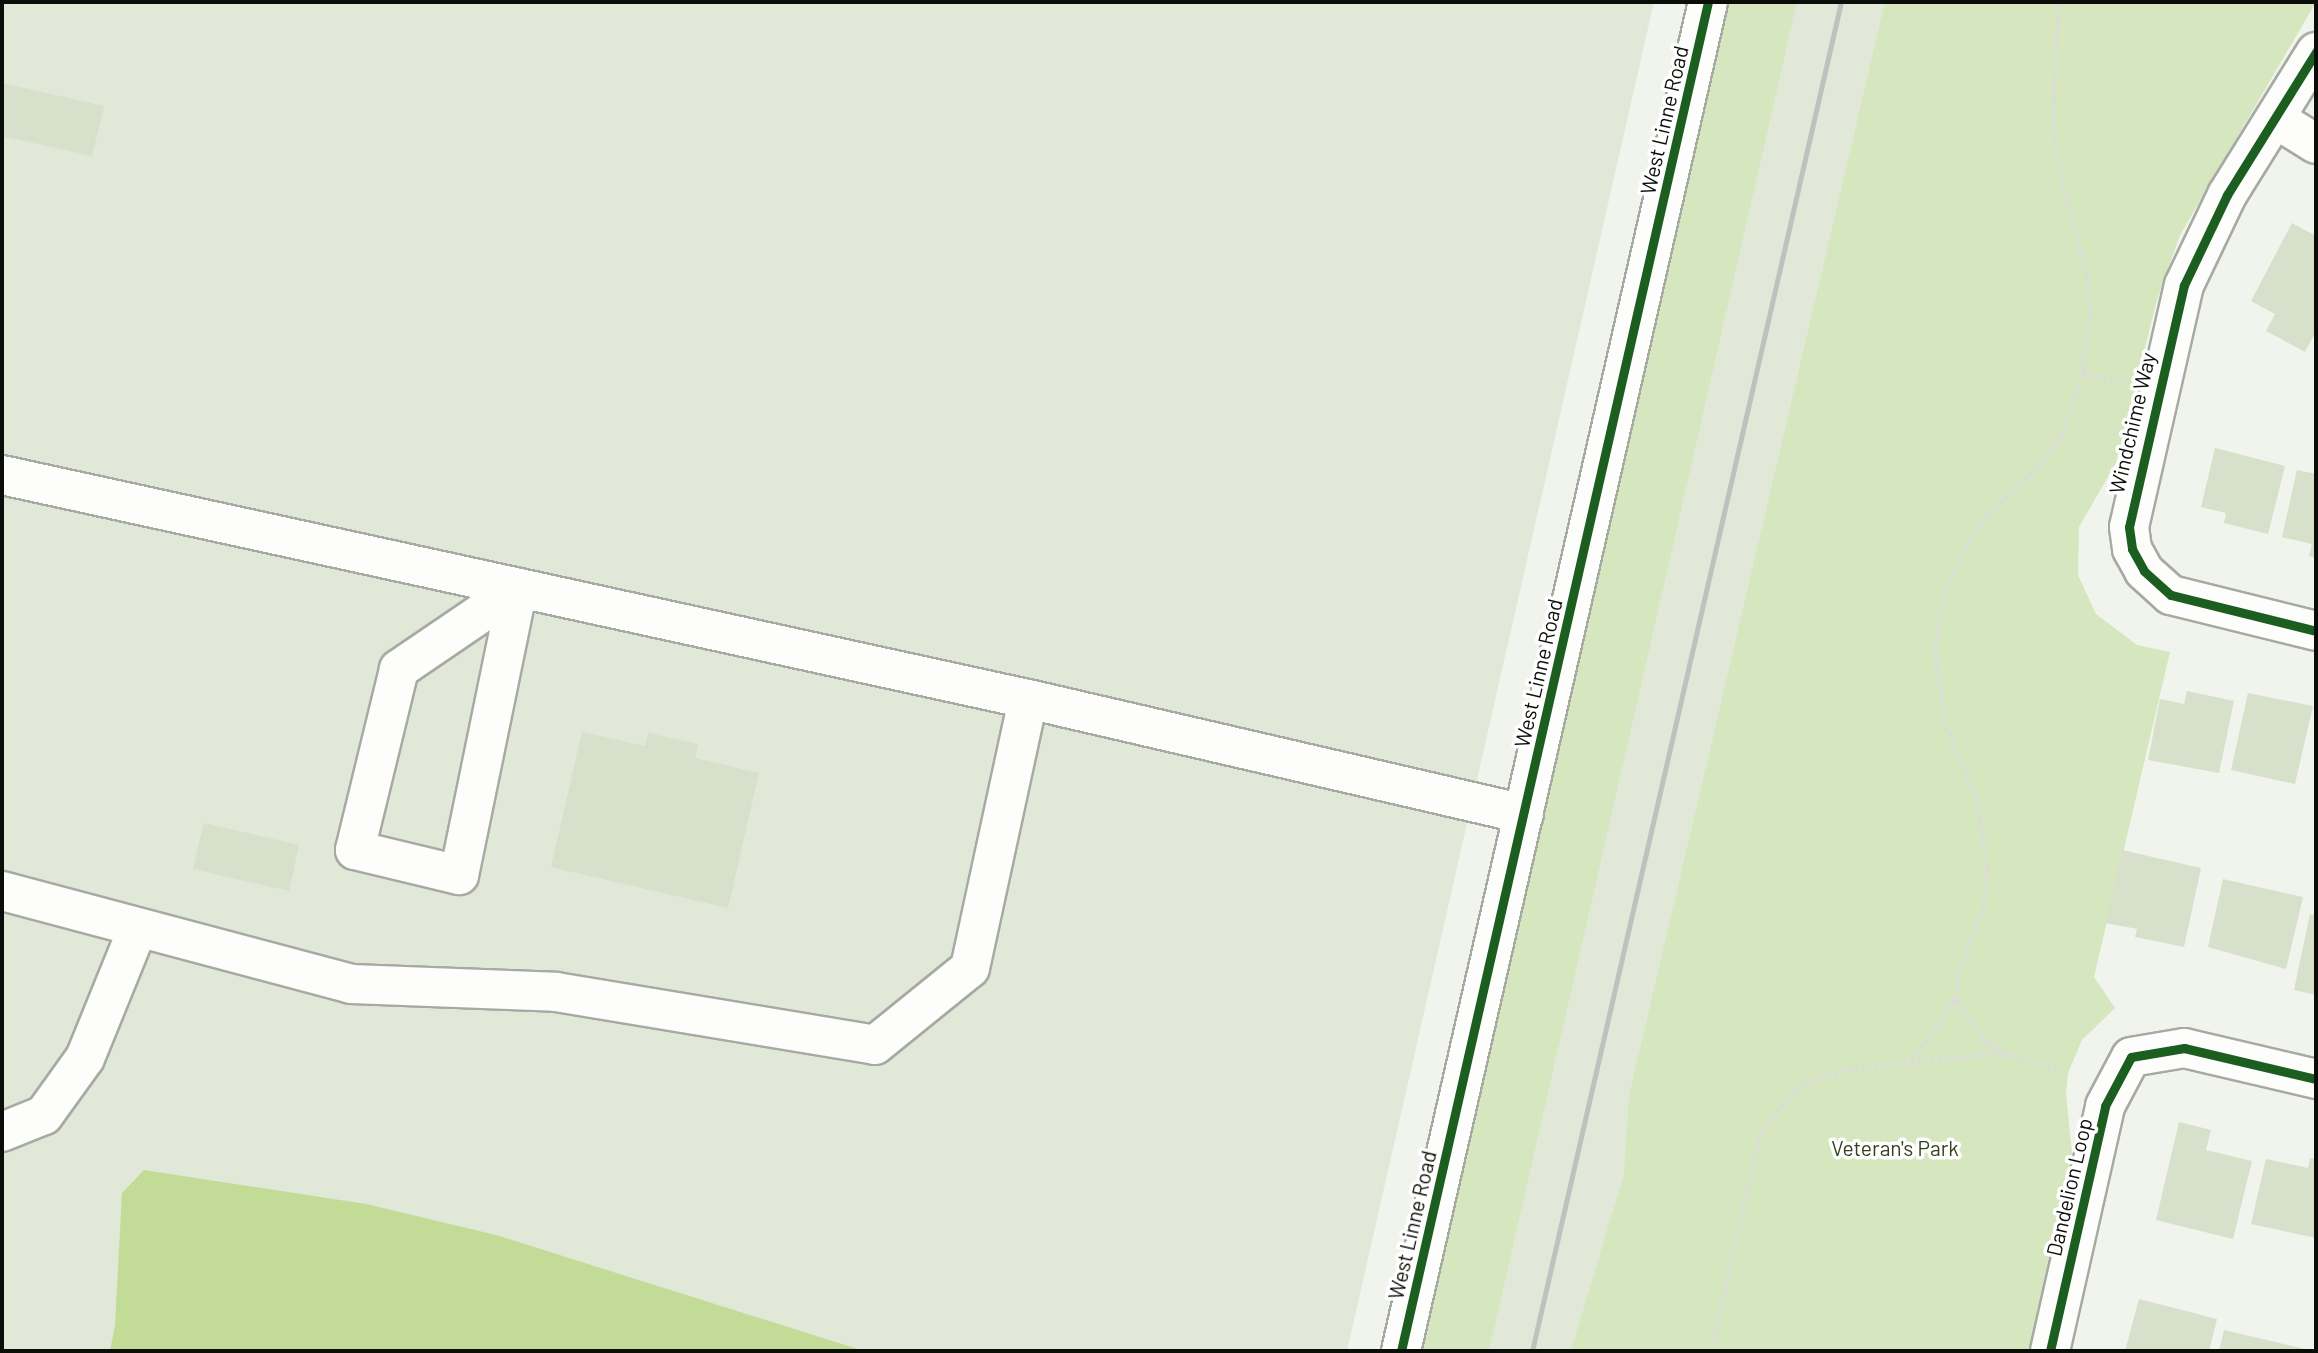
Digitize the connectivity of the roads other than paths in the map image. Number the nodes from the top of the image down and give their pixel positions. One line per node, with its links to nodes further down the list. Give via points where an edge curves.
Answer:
1 (1708, 2): 9 (street, West Linne Road)
2 (2316, 52): 3 (street, Windchime Way)
3 (2276, 119): 4 (street); 7 (street, Windchime Way, via 2227,195 2184,285 2129,527 2132,549 2144,571 2171,594)
4 (2316, 144)
5 (2, 475): 6 (street)
6 (518, 588): 6 (street, via 460,875 355,850 399,669); 8 (street)
7 (2316, 631)
8 (1028, 699): 9 (street); 11 (street, via 970,968 875,1045 556,992 351,984)
9 (1524, 814): 14 (street, West Linne Road)
10 (2, 891): 11 (street)
11 (137, 930): 13 (street, via 85,1058 44,1115)
12 (2316, 1079): 15 (street, Dandelion Loop, via 2184,1048 2132,1057 2105,1106)
13 (2, 1132)
14 (1401, 1351)
15 (2050, 1351)

